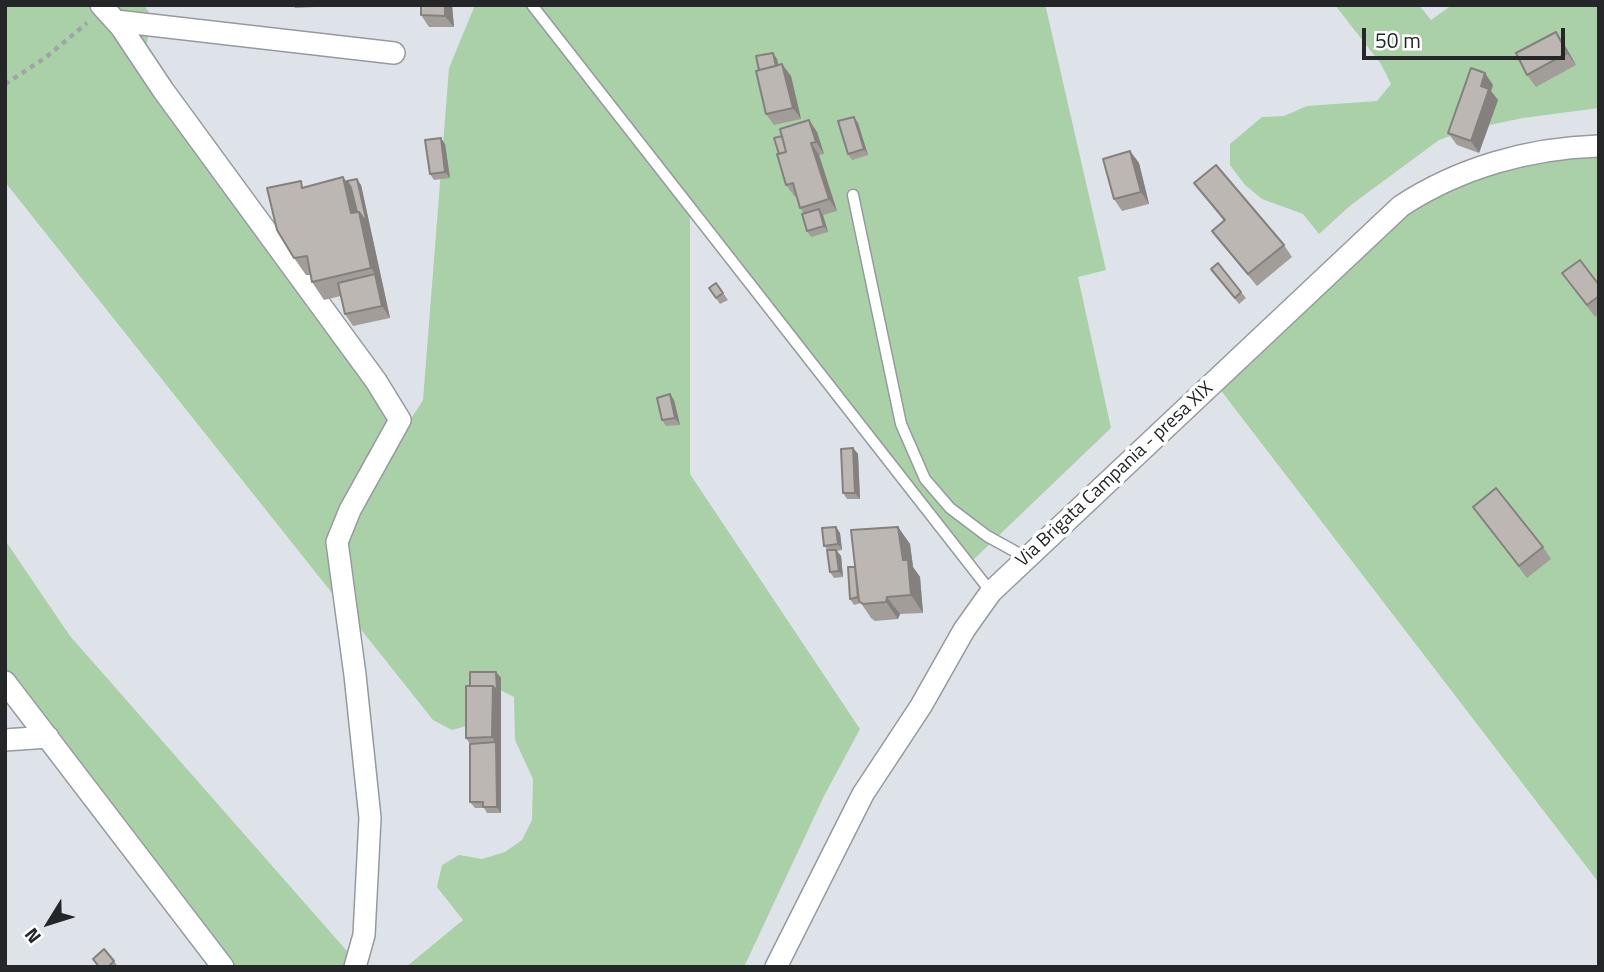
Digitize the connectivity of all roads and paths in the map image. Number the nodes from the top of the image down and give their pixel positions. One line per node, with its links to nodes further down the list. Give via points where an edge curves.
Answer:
1 (532, 5): 8 (lane)
2 (107, 12): 3 (street); 4 (path); 13 (street, via 400,420 337,542 370,818 363,935)
3 (394, 53)
4 (5, 84)
5 (1599, 146): 7 (street, Via Brigata Campania - presa XIX, via 1564,147 1480,167 1449,178 1401,206)
6 (853, 195): 7 (lane, via 901,424 925,479 950,508)
7 (1027, 558): 8 (street, Via Brigata Campania - presa XIX)
8 (991, 592): 14 (street, Via Brigata Campania - presa XIX, via 863,794)
9 (5, 682): 10 (street)
10 (48, 737): 11 (street); 12 (street)
11 (5, 740)
12 (223, 967)
13 (355, 967)
14 (776, 967)

